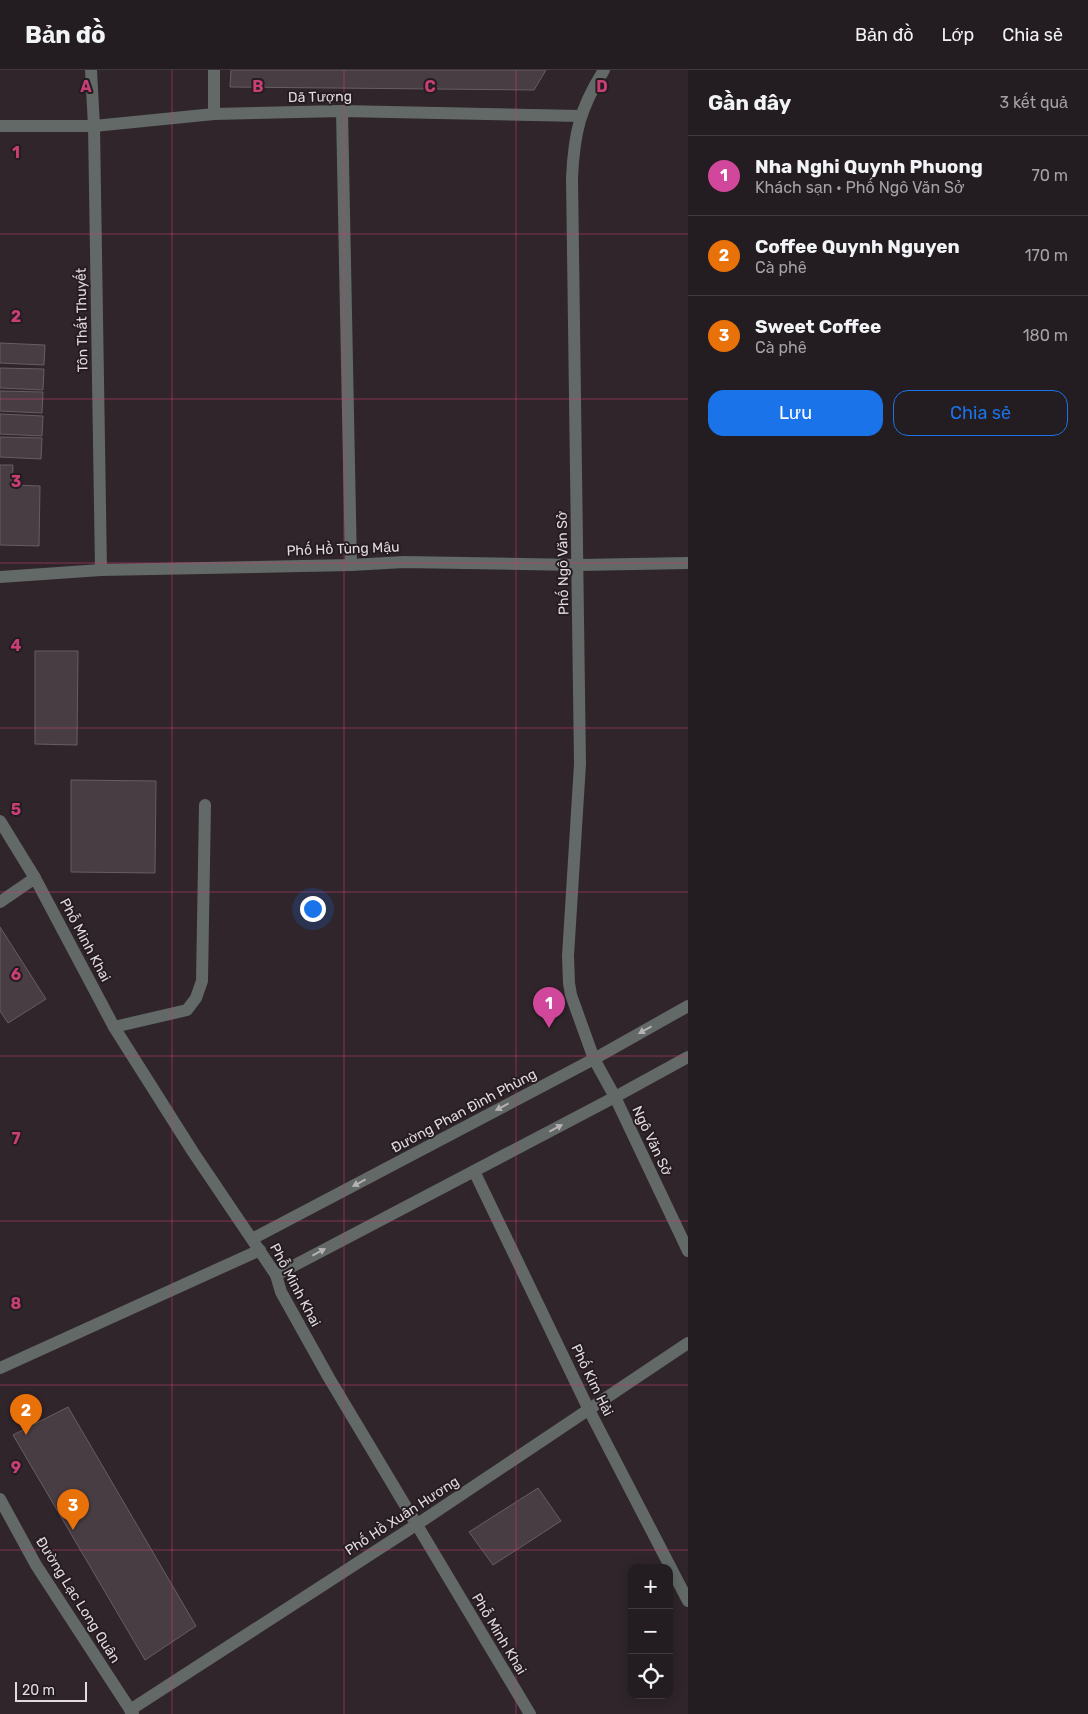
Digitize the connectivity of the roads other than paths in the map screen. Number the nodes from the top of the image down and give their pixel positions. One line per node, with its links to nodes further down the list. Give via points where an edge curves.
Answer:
1 (90, 70): 8 (street, Tôn Thất Thuyết)
2 (214, 70): 5 (street)
3 (604, 70): 6 (street, Phố Ngô Văn Sở)
4 (342, 112): 5 (street, Dã Tượng); 6 (street, Dã Tượng); 10 (street)
5 (214, 114): 8 (street, Dã Tượng)
6 (580, 116): 11 (street, Phố Ngô Văn Sở, via 573,150 572,178)
7 (0, 126): 8 (street, Dã Tượng)
8 (94, 126): 12 (street, Tôn Thất Thuyết)
9 (688, 563): 11 (street, Phố Hồ Tùng Mậu)
10 (351, 565): 11 (street, Phố Hồ Tùng Mậu, via 404,562); 12 (street, Phố Hồ Tùng Mậu)
11 (578, 565): 21 (street, Phố Ngô Văn Sở, via 580,764 568,956 572,995)
12 (101, 570): 13 (street, Phố Hồ Tùng Mậu)
13 (0, 577)
14 (205, 805): 19 (street, via 202,981 196,998 188,1010)
15 (0, 821): 16 (street, Phỗ Minh Khai)
16 (35, 878): 17 (street); 19 (street, Phỗ Minh Khai)
17 (0, 902)
18 (688, 1006): 21 (street, Đường Phan Đình Phùng, one-way to 21)
19 (114, 1027): 24 (street, Phỗ Minh Khai)
20 (688, 1056): 22 (street)
21 (594, 1059): 22 (street, Phố Ngô Văn Sở); 24 (street, Đường Phan Đình Phùng, one-way to 24)
22 (615, 1097): 23 (street, one-way to 22); 26 (street, Ngô Văn Sở)
23 (474, 1171): 27 (street, one-way to 23); 30 (street, Phố Kim Hải)
24 (252, 1239): 25 (street, Phỗ Minh Khai)
25 (260, 1250): 27 (street, Phỗ Minh Khai); 29 (street)
26 (688, 1251)
27 (276, 1275): 32 (street, Phỗ Minh Khai, via 281,1292 329,1378)
28 (688, 1343): 30 (street, Phố Hồ Xuân Hương)
29 (0, 1368)
30 (589, 1410): 32 (street, Phố Hồ Xuân Hương); 33 (street, Phố Kim Hải)
31 (0, 1500): 34 (street, Đường Lạc Long Quân, via 36,1565)
32 (416, 1525): 34 (street, Phố Hồ Xuân Hương); 35 (street, Phỗ Minh Khai)
33 (688, 1601)
34 (132, 1712)
35 (530, 1714)

